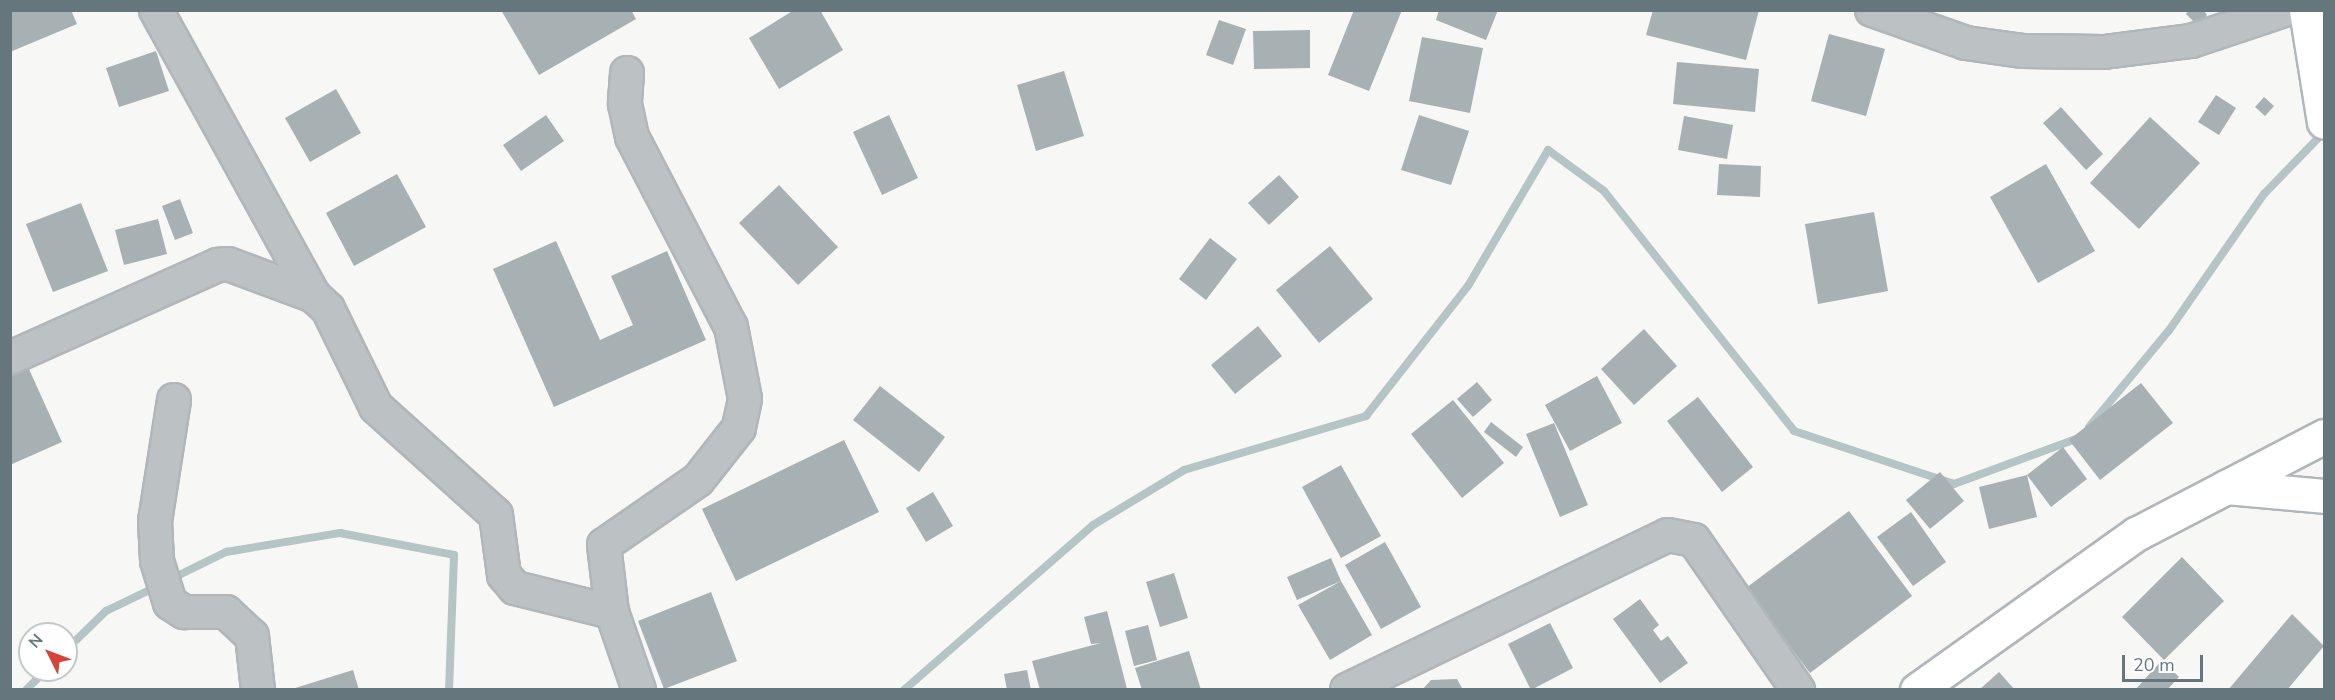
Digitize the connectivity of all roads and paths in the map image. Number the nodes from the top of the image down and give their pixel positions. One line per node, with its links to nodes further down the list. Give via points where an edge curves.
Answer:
1 (156, 10): 7 (street)
2 (2284, 10): 4 (street, via 2191,41 2104,52 2023,51 1966,43)
3 (2306, 10): 6 (main road)
4 (1873, 11)
5 (627, 73): 13 (street, via 625,104 632,137 731,327 745,399 739,428 698,480 604,545)
6 (2325, 122)
7 (314, 296): 8 (street, via 228,264 218,266); 13 (street, via 328,309 376,407 496,514 504,575 515,588)
8 (10, 358)
9 (174, 400): 14 (street, via 154,521 159,571 170,603 184,612 226,612 252,636)
10 (2325, 436): 11 (main road)
11 (2224, 487): 12 (main road); 18 (main road, via 2136,534)
12 (2325, 496)
13 (612, 612): 15 (street)
14 (258, 690)
15 (639, 690)
16 (1347, 690): 17 (street, via 1668,535 1695,540)
17 (1798, 690)
18 (1917, 690)

